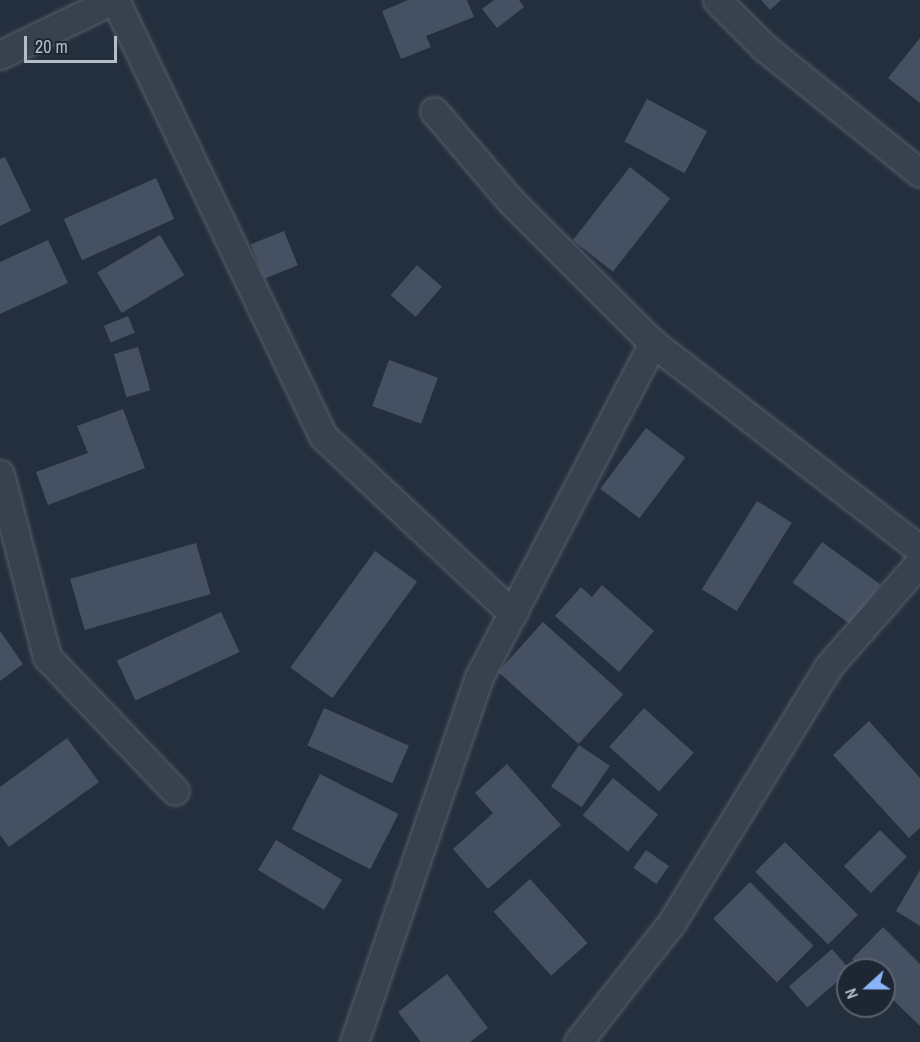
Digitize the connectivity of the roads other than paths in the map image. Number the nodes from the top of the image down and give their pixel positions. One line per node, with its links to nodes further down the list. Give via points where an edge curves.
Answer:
1 (114, 0): 3 (street); 10 (street, via 323,436)
2 (717, 0): 5 (street, via 765,48)
3 (0, 55)
4 (434, 111): 6 (street, via 511,201)
5 (920, 173)
6 (653, 343): 8 (street); 10 (street)
7 (0, 474): 11 (street, via 47,657)
8 (920, 549)
9 (920, 562): 13 (street, via 828,667 672,922)
10 (513, 614): 12 (street, via 478,677)
11 (175, 791)
12 (354, 1042)
13 (578, 1042)

